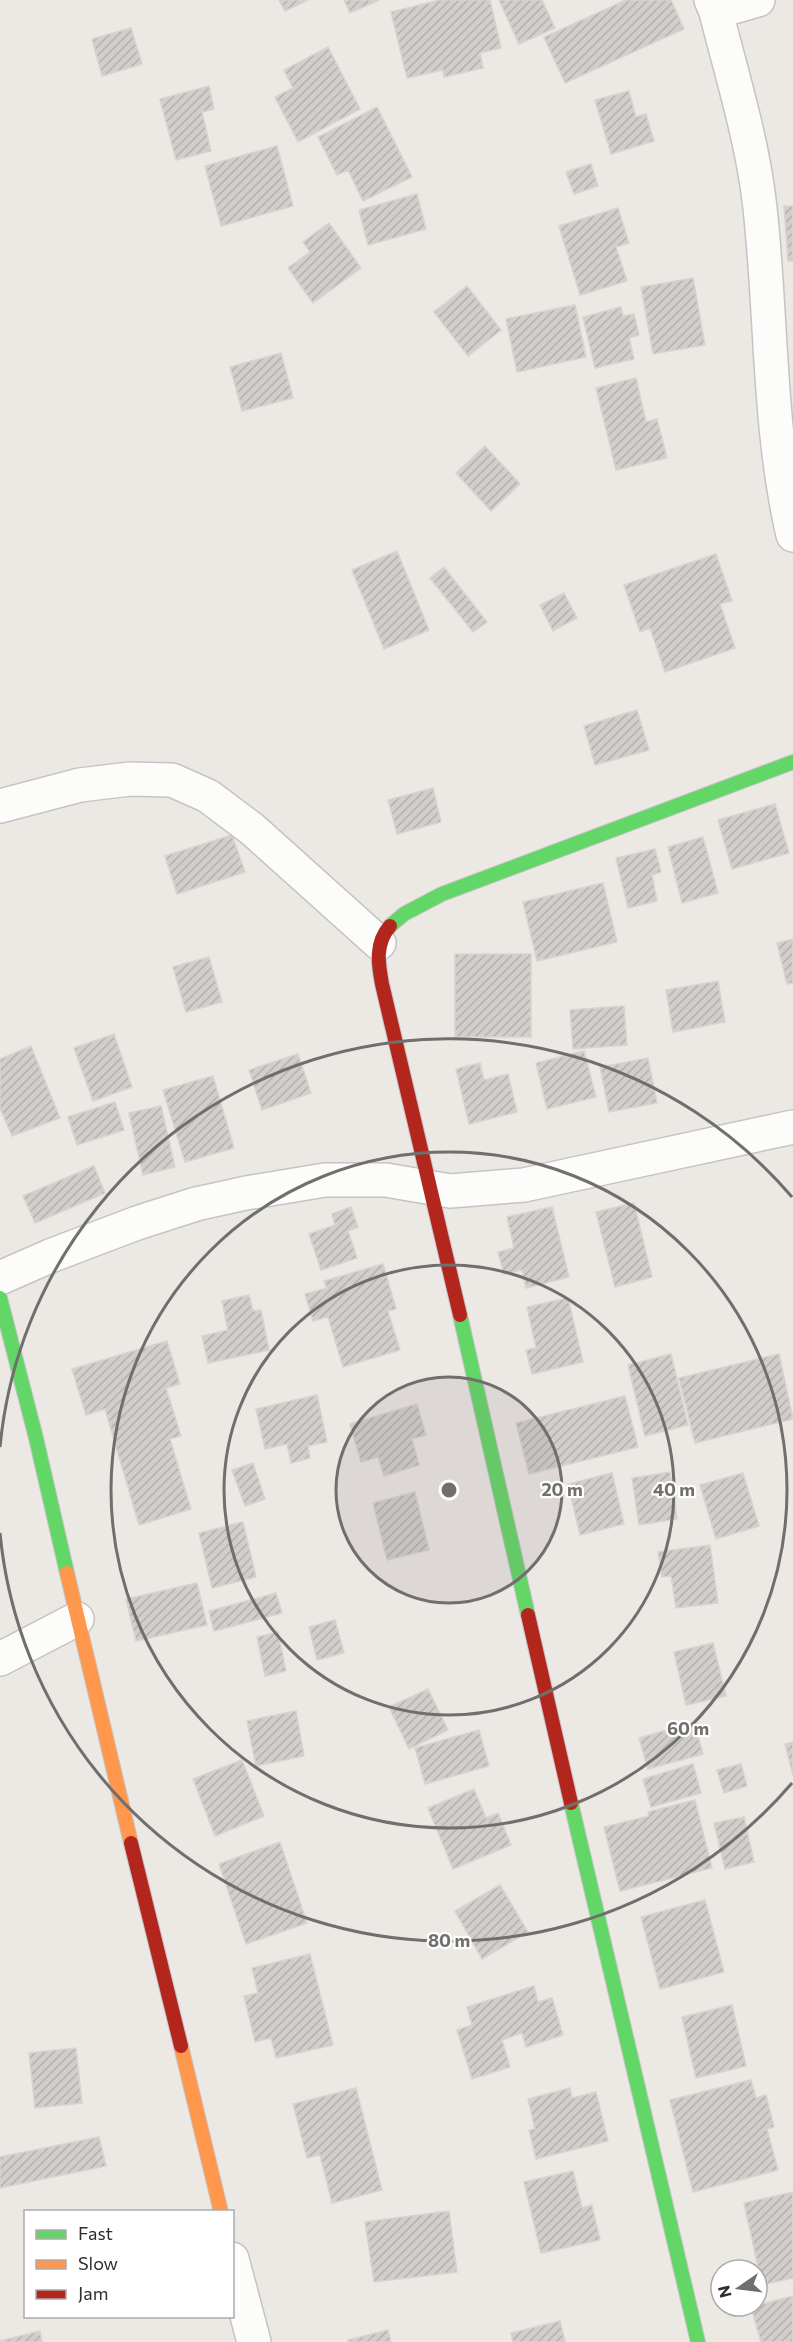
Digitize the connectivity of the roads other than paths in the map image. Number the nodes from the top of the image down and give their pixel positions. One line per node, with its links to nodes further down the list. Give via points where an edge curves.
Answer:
1 (758, 0): 2 (street)
2 (713, 6): 3 (street, via 757,185 776,435)
3 (793, 535)
4 (793, 762): 6 (street, via 442,894 404,915 388,928)
5 (0, 806): 6 (street, via 80,785 172,780 208,796 252,829)
6 (379, 943): 8 (street, via 382,984)
7 (793, 1127): 8 (street, via 524,1185 478,1190)
8 (431, 1188): 9 (street, via 386,1180 325,1180 246,1193 137,1223); 16 (street, via 602,1941)
9 (0, 1278)
10 (0, 1298): 11 (street)
11 (77, 1619): 12 (street); 13 (street)
12 (0, 1659)
13 (221, 2210)
14 (234, 2267): 15 (street)
15 (254, 2342)
16 (698, 2342)

